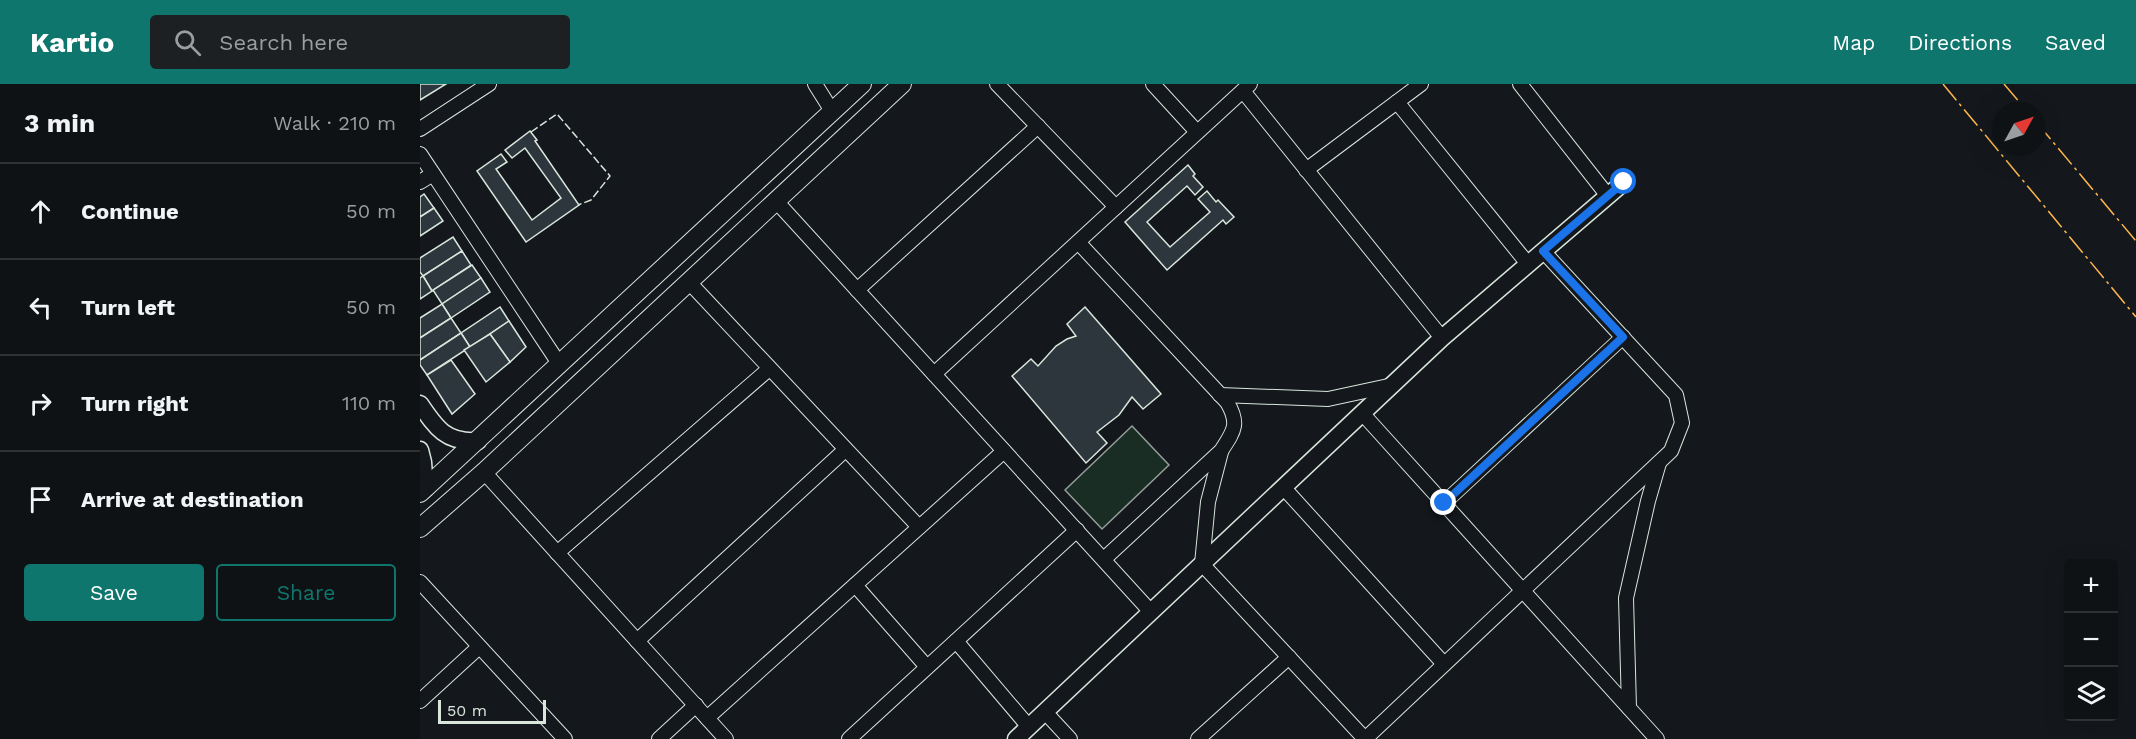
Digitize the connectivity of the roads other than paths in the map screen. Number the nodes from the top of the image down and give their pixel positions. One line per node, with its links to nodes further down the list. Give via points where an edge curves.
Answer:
1 (489, 84): 13 (street)
2 (815, 84): 11 (street)
3 (862, 84): 11 (main road)
4 (902, 84): 21 (main road)
5 (998, 84): 12 (street)
6 (1153, 84): 14 (street)
7 (1421, 84): 10 (street)
8 (1520, 84): 20 (street)
9 (1246, 87): 14 (street); 16 (street)
10 (1397, 102): 16 (street); 28 (street)
11 (832, 111): 23 (main road)
12 (1038, 126): 22 (street); 30 (street)
13 (420, 129)
14 (1197, 132): 22 (street)
15 (420, 154): 17 (street)
16 (1306, 170): 32 (street)
17 (433, 174): 18 (street); 33 (street)
18 (420, 182)
19 (1624, 182): 20 (street)
20 (1608, 196): 26 (street)
21 (776, 201): 24 (main road); 30 (street)
22 (1116, 207): 25 (street)
23 (716, 219): 24 (main road, via 719,231); 27 (main road)
24 (735, 238): 29 (main road)
25 (1078, 242): 35 (street); 37 (street)
26 (1543, 251): 28 (street); 31 (street)
27 (679, 254): 29 (main road, via 693,260); 33 (main road)
28 (1528, 264): 32 (street)
29 (692, 278): 34 (street); 47 (main road)
30 (857, 290): 35 (street)
31 (1623, 337): 46 (street, via 1676,395 1682,423 1671,451); 50 (street)
32 (1442, 338): 36 (street)
33 (560, 365): 41 (main road)
34 (769, 369): 43 (street); 54 (street)
35 (934, 374): 44 (street)
36 (1393, 385): 37 (street, via 1328,399); 39 (street)
37 (1220, 394): 45 (street, via 1235,416 1232,434)
38 (420, 404): 40 (street)
39 (1362, 413): 48 (street); 50 (street)
40 (426, 429): 41 (street, via 458,440)
41 (478, 441): 49 (main road)
42 (420, 450): 49 (street)
43 (845, 450): 51 (street); 62 (street)
44 (1005, 451): 51 (street); 53 (street)
45 (1221, 452): 55 (street); 56 (street, via 1208,502)
46 (1659, 463): 59 (street); 69 (street, via 1626,598)
47 (484, 472): 52 (main road); 54 (street)
48 (1283, 488): 56 (street); 65 (street)
49 (423, 491)
50 (1444, 503): 59 (street)
51 (919, 527): 58 (street)
52 (420, 528)
53 (1077, 530): 55 (street); 61 (street)
54 (557, 553): 62 (street)
55 (1104, 559): 60 (street)
56 (1202, 564): 60 (street); 64 (street)
57 (420, 582): 63 (street)
58 (855, 585): 66 (street); 71 (street)
59 (1523, 591): 65 (street); 69 (street)
60 (1151, 612): 70 (street)
61 (956, 640): 66 (street); 72 (street)
62 (637, 641): 68 (street)
63 (478, 646): 67 (street); 73 (street)
64 (1289, 657): 79 (street); 80 (street)
65 (1444, 664): 80 (street)
66 (927, 667): 77 (street)
67 (420, 701)
68 (696, 705): 71 (street); 75 (street)
69 (1629, 708): 81 (street)
70 (1045, 712): 72 (street); 78 (street)
71 (707, 717): 76 (street)
72 (1022, 733)
73 (561, 734): 74 (street)
74 (545, 739)
75 (659, 739)
76 (726, 739)
77 (849, 739)
78 (1070, 739)
79 (1198, 739)
80 (1365, 739)
81 (1657, 739)

